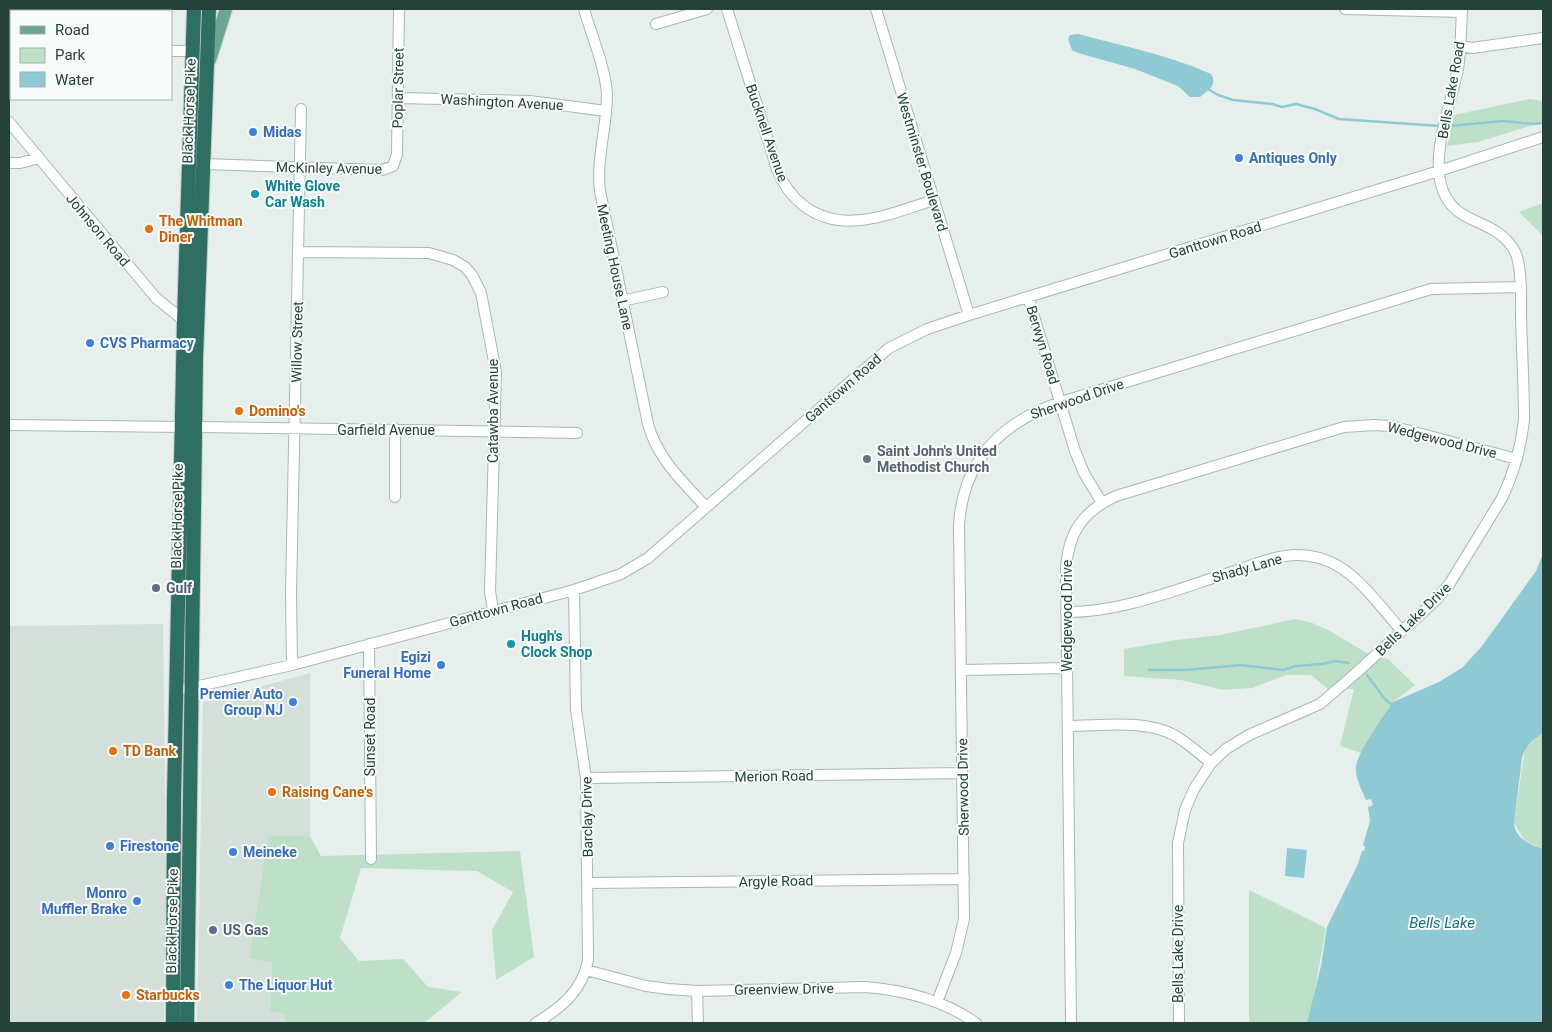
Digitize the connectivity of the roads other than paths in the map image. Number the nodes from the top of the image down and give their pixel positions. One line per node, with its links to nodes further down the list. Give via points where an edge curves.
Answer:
1 (194, 9): 15 (highway, Black Horse Pike)
2 (209, 9): 16 (highway, Black Horse Pike)
3 (226, 9): 16 (main road)
4 (399, 9): 17 (street, Poplar Street)
5 (584, 9): 19 (street, Meeting House Lane, via 605,78)
6 (707, 9): 11 (street)
7 (727, 9): 28 (street, Bucknell Avenue, via 776,169 793,197 823,217 846,222)
8 (876, 9): 28 (street, Westminster Boulevard)
9 (1345, 9): 10 (street)
10 (1462, 10): 13 (street, Bells Lake Road)
11 (656, 24)
12 (1543, 38): 13 (street, via 1472,48)
13 (1461, 46): 27 (street, Bells Lake Road, via 1443,132)
14 (172, 51): 15 (street)
15 (193, 51): 35 (highway, Black Horse Pike)
16 (207, 70): 24 (highway, Black Horse Pike)
17 (398, 98): 19 (street, Washington Avenue, via 530,101); 25 (street, Poplar Street, via 397,154)
18 (301, 109): 26 (street, Willow Street)
19 (606, 111): 33 (street, Meeting House Lane, via 599,184)
20 (9, 122): 22 (street, Johnson Road)
21 (1543, 137): 27 (street, Ganttown Road)
22 (39, 158): 23 (street); 35 (street, Johnson Road, via 156,298)
23 (9, 163)
24 (204, 164): 26 (street, McKinley Avenue); 36 (highway, Black Horse Pike)
25 (393, 166): 26 (street, McKinley Avenue, via 382,170)
26 (299, 168): 29 (street, Willow Street)
27 (1439, 171): 30 (street, Bells Lake Drive, via 1446,198 1452,207 1493,230 1510,244 1518,260); 32 (street, Ganttown Road)
28 (934, 200): 34 (street, Westminster Boulevard)
29 (299, 252): 41 (street, Willow Street); 42 (street, Catawba Avenue, via 429,253 465,267 481,293 495,361)
30 (1521, 287): 37 (street, Sherwood Drive, via 1431,289); 44 (street, Bells Lake Drive, via 1524,420)
31 (663, 292): 33 (street)
32 (1028, 297): 34 (street, Ganttown Road); 37 (street, Berwyn Road)
33 (622, 301): 47 (street, Meeting House Lane, via 653,440 666,462)
34 (969, 314): 47 (street, Ganttown Road, via 927,329 889,348)
35 (184, 322): 36 (street, Johnson Road); 39 (highway, Black Horse Pike)
36 (197, 328): 39 (highway, Black Horse Pike)
37 (1061, 402): 46 (street, Berwyn Road, via 1081,465); 55 (street, Sherwood Drive, via 1032,413 1007,429 985,452 968,482 959,525)
38 (9, 425): 39 (street, Garfield Avenue)
39 (188, 427): 41 (street, Garfield Avenue); 56 (highway, Black Horse Pike)
40 (395, 429): 41 (street, Garfield Avenue); 42 (street, Garfield Avenue); 45 (street)
41 (294, 430): 53 (street, Willow Street)
42 (494, 431): 43 (street, Garfield Avenue); 49 (street, Catawba Avenue, via 490,591)
43 (577, 433)
44 (1517, 459): 46 (street, Wedgewood Drive, via 1396,427 1353,426 1142,488); 51 (street, Bells Lake Drive, via 1502,498 1450,583)
45 (395, 497)
46 (1102, 503): 50 (street, Wedgewood Drive, via 1072,536 1067,559)
47 (706, 507): 48 (street, Ganttown Road, via 648,558 621,574)
48 (574, 590): 49 (street, Ganttown Road); 60 (street, Barclay Drive, via 576,710)
49 (493, 611): 52 (street, Ganttown Road)
50 (1066, 612): 51 (street, Shady Lane, via 1124,605 1268,560 1298,555 1317,557 1344,570); 54 (street, Wedgewood Drive)
51 (1402, 631): 58 (street, Bells Lake Drive, via 1320,704 1243,738)
52 (369, 644): 53 (street, Ganttown Road); 61 (street, Sunset Road)
53 (292, 664): 56 (street, Ganttown Road)
54 (1066, 668): 55 (street); 57 (street, Wedgewood Drive)
55 (961, 670): 59 (street, Sherwood Drive)
56 (184, 690): 68 (highway, Black Horse Pike, via 174,797); 69 (highway, Black Horse Pike)
57 (1068, 726): 58 (street, via 1135,725 1157,728 1182,740); 72 (street, Wedgewood Drive)
58 (1211, 763): 73 (street, Bells Lake Drive, via 1188,801 1178,844)
59 (962, 773): 60 (street, Merion Road); 62 (street, Sherwood Drive)
60 (586, 778): 63 (street, Barclay Drive)
61 (371, 859)
62 (964, 879): 63 (street, Argyle Road); 66 (street, Sherwood Drive, via 963,928)
63 (588, 883): 64 (street, Barclay Drive, via 589,949)
64 (586, 970): 65 (street, Greenview Drive, via 657,988); 67 (street, Barclay Drive, via 574,993)
65 (698, 991): 66 (street, Greenview Drive, via 865,988 896,991); 70 (street)
66 (937, 1002): 71 (street, Greenview Drive)
67 (542, 1022)
68 (173, 1023)
69 (187, 1023)
70 (698, 1023)
71 (976, 1023)
72 (1071, 1023)
73 (1179, 1023)

